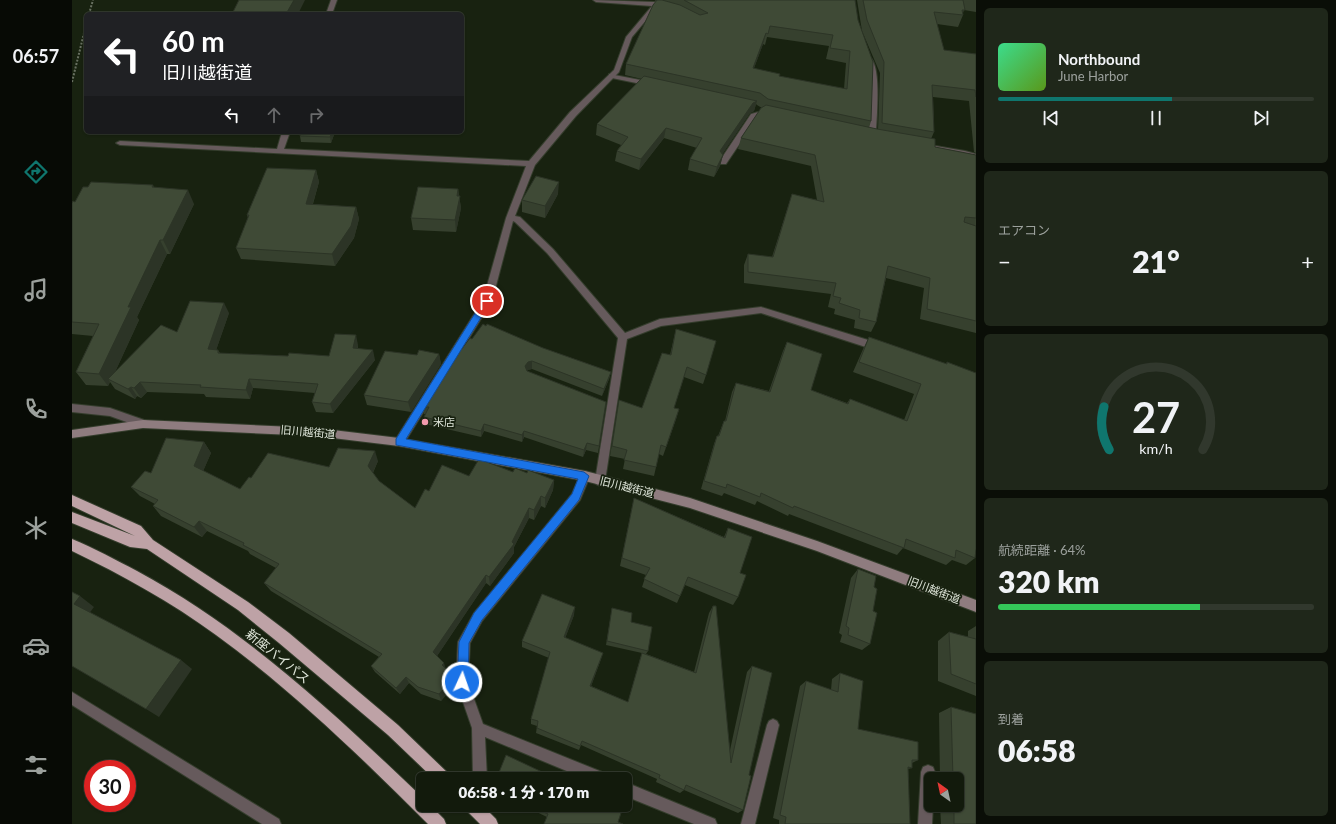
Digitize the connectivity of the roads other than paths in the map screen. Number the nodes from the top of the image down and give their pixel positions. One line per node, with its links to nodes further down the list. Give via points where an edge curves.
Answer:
1 (334, 0): 5 (street)
2 (596, 0): 3 (street)
3 (657, 3): 4 (street); 7 (street, via 629,37 617,71)
4 (665, 9)
5 (330, 12)
6 (866, 52): 11 (street, via 874,73)
7 (612, 76): 8 (street); 17 (street, via 573,114)
8 (658, 86)
9 (777, 116): 16 (street, via 759,110)
10 (285, 134): 14 (street)
11 (872, 137)
12 (120, 143): 14 (street)
13 (919, 145): 15 (street)
14 (280, 150): 17 (street)
15 (976, 157)
16 (724, 162)
17 (531, 164): 18 (street)
18 (510, 218): 19 (street, via 517,219 550,251); 24 (street, via 487,301)
19 (623, 337): 20 (street, via 660,323 761,310); 26 (street, via 608,405)
20 (887, 349)
21 (72, 408): 22 (street, via 110,412)
22 (143, 424): 23 (main road, 旧川越街道); 24 (main road, 旧川越街道, via 316,432)
23 (72, 434)
24 (399, 442): 25 (main road, 旧川越街道)
25 (584, 476): 26 (main road, 旧川越街道); 34 (street, via 576,497 478,617 464,642 462,682)
26 (600, 481): 31 (main road, 旧川越街道, via 705,508 817,546)
27 (72, 500): 29 (highway, via 137,530)
28 (72, 517): 29 (highway, 新座バイパス, via 130,541)
29 (149, 544): 35 (highway, 新座バイパス, via 243,606 284,638 393,730)
30 (72, 545): 42 (highway, 新座バイパス, via 148,583 216,627 274,672 344,733)
31 (976, 606)
32 (72, 698): 41 (street)
33 (773, 725): 45 (street)
34 (478, 728): 36 (street); 37 (street)
35 (437, 772)
36 (480, 772)
37 (585, 772)
38 (632, 792): 44 (street)
39 (478, 812): 43 (highway)
40 (926, 812): 46 (street)
41 (274, 824)
42 (439, 824)
43 (491, 824)
44 (710, 824)
45 (748, 824)
46 (925, 824)

